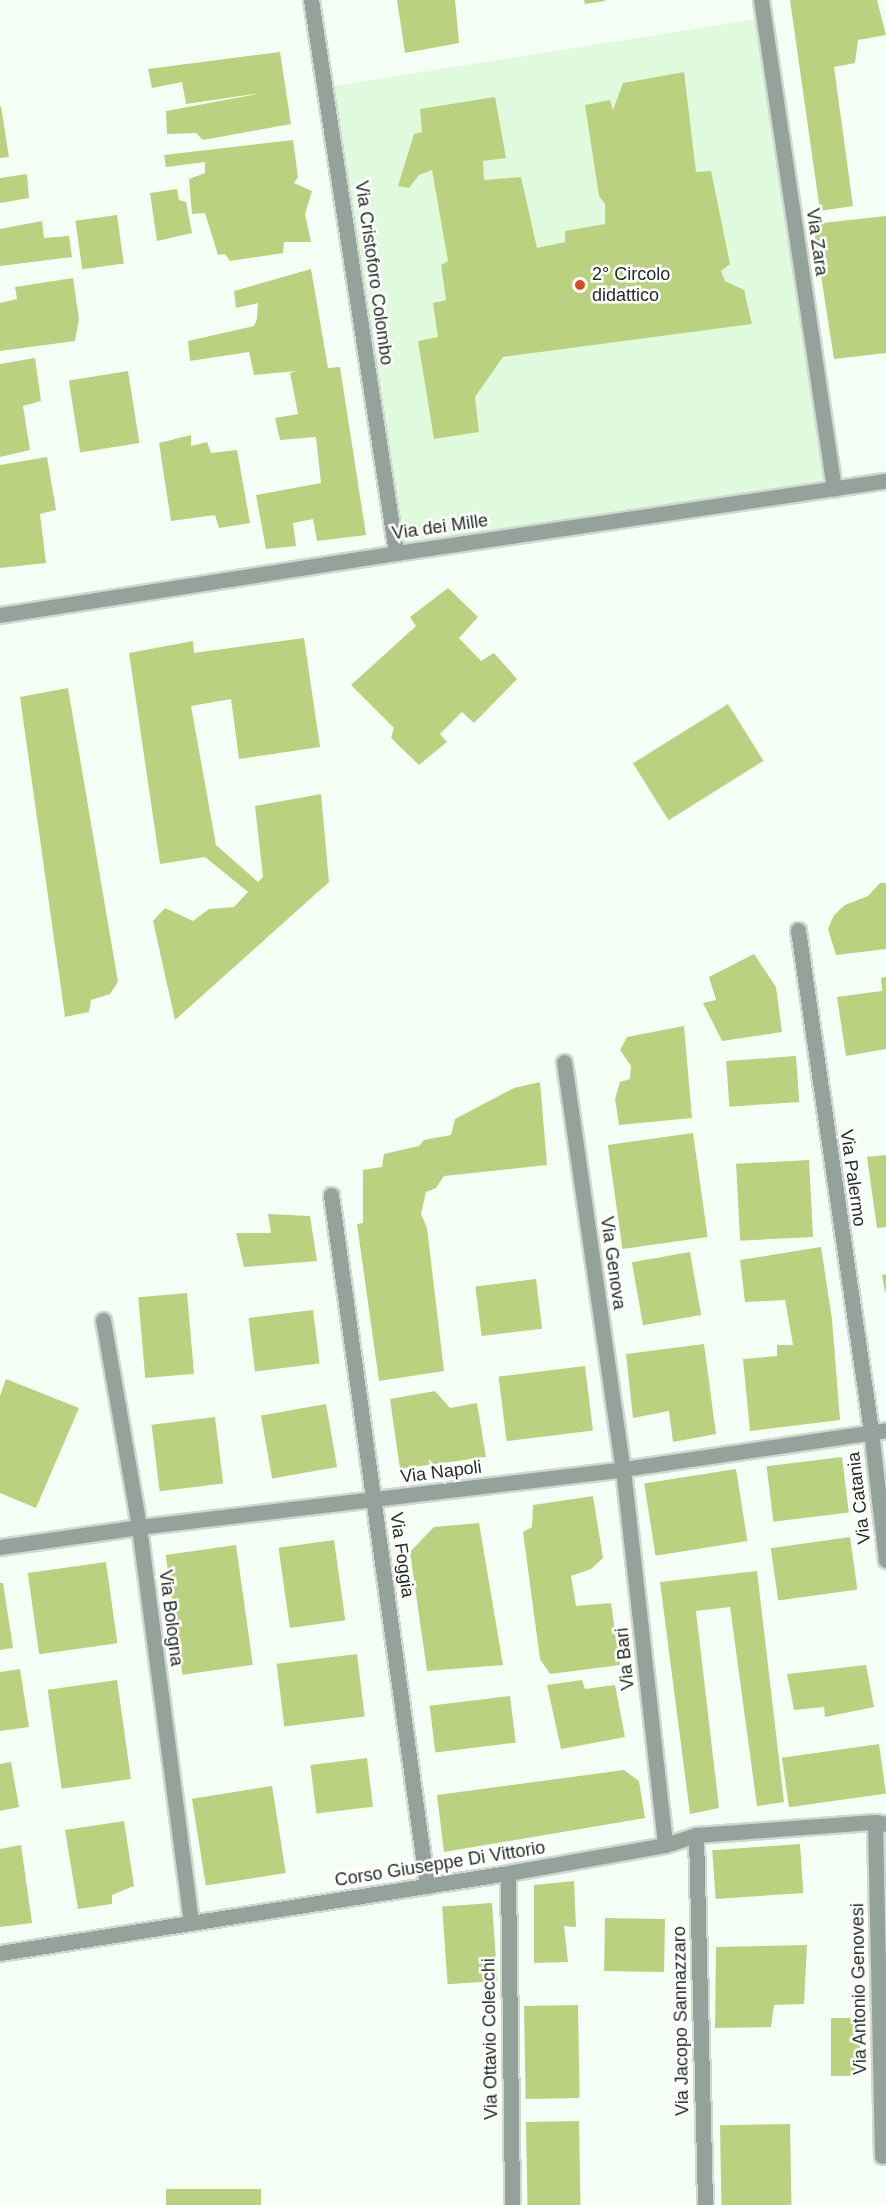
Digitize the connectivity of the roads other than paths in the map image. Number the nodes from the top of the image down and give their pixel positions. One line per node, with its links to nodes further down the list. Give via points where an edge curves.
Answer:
1 (311, 0): 5 (street, Via Cristoforo Colombo)
2 (760, 0): 4 (street, Via Zara)
3 (886, 481): 4 (street, Via dei Mille)
4 (834, 489): 5 (street, Via dei Mille)
5 (396, 553): 6 (street, Via dei Mille)
6 (0, 615)
7 (798, 930): 11 (street, Via Palermo)
8 (564, 1062): 12 (street, Via Genova)
9 (331, 1195): 13 (street, Via Foggia)
10 (103, 1320): 14 (street, Via Bologna)
11 (878, 1431): 12 (street, Via Napoli); 16 (street, Via Catania)
12 (623, 1469): 13 (street, Via Napoli); 19 (street, Via Bari)
13 (375, 1499): 14 (street, Via Napoli); 21 (street, Via Foggia)
14 (139, 1527): 15 (street, Via Napoli); 22 (street, Via Bologna)
15 (0, 1547)
16 (886, 1560)
17 (880, 1823): 18 (street, Corso Giuseppe Di Vittorio); 24 (street, Via Antonio Genovesi)
18 (696, 1835): 19 (street, Corso Giuseppe Di Vittorio); 26 (street, Via Jacopo Sannazzaro)
19 (665, 1845): 20 (street, Corso Giuseppe Di Vittorio)
20 (508, 1873): 21 (street, Corso Giuseppe Di Vittorio); 25 (street, Via Ottavio Colecchi)
21 (427, 1886): 22 (street, Corso Giuseppe Di Vittorio)
22 (191, 1923): 23 (street, Corso Giuseppe Di Vittorio)
23 (0, 1953)
24 (882, 2156)
25 (512, 2205)
26 (705, 2205)

